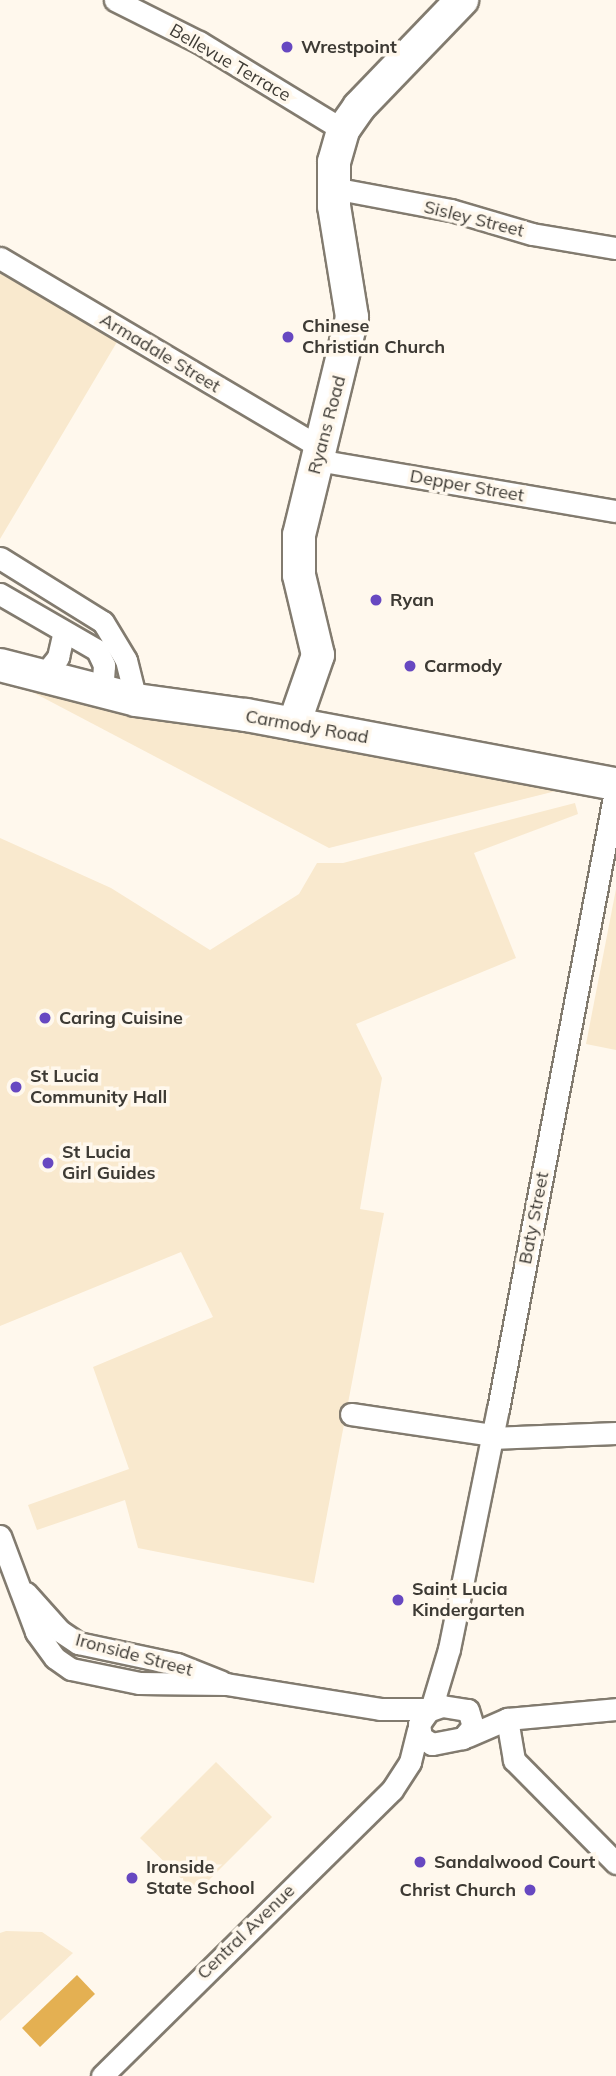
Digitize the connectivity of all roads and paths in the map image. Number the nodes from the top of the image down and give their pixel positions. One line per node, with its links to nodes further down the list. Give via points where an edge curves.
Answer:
1 (115, 0): 3 (street, Bellevue Terrace, via 199,43)
2 (462, 0): 3 (street, Ryans Road, via 359,107)
3 (343, 130): 4 (street, Ryans Road)
4 (332, 188): 5 (street, Sisley Street); 7 (street, Ryans Road, via 352,317)
5 (616, 248)
6 (0, 258): 7 (street, Armadale Street)
7 (319, 454): 8 (street, Depper Street); 16 (street, Ryans Road, via 297,561 318,655)
8 (616, 511)
9 (0, 558): 15 (street, via 101,620 126,660)
10 (0, 594): 11 (street)
11 (64, 632): 13 (street, via 58,657); 14 (street, via 101,655)
12 (0, 666): 13 (street, Carmody Road)
13 (42, 677): 14 (street, Carmody Road)
14 (102, 693): 15 (street, Carmody Road)
15 (136, 700): 16 (street, Carmody Road)
16 (294, 724): 17 (street, Carmody Road)
17 (616, 785): 20 (street, Baty Street)
18 (351, 1414): 20 (street)
19 (616, 1433): 20 (street)
20 (491, 1437): 23 (street, Baty Street)
21 (0, 1536): 22 (street, Ironside Street)
22 (20, 1586): 24 (street, Ironside Street, via 78,1643 177,1664); 24 (street, Ironside Street, via 40,1639 67,1667 139,1683)
23 (449, 1648): 26 (street, Baty Street); 27 (street, Baty Street, via 450,1687)
24 (226, 1684): 25 (street, Ironside Street)
25 (366, 1707): 26 (street, Ironside Street); 30 (street, Ironside Street)
26 (431, 1709): 27 (street, Central Avenue); 30 (street, Central Avenue)
27 (464, 1709): 29 (street, Central Avenue); 31 (street, via 473,1719)
28 (616, 1709): 29 (street, Central Avenue)
29 (507, 1719): 31 (street, Central Avenue); 34 (street, via 514,1760)
30 (418, 1730): 32 (street, via 428,1743); 33 (street, Central Avenue, via 410,1762)
31 (468, 1736): 32 (street, Central Avenue)
32 (445, 1744): 33 (street, Central Avenue)
33 (392, 1790): 35 (street, Central Avenue)
34 (616, 1863)
35 (102, 2076)

